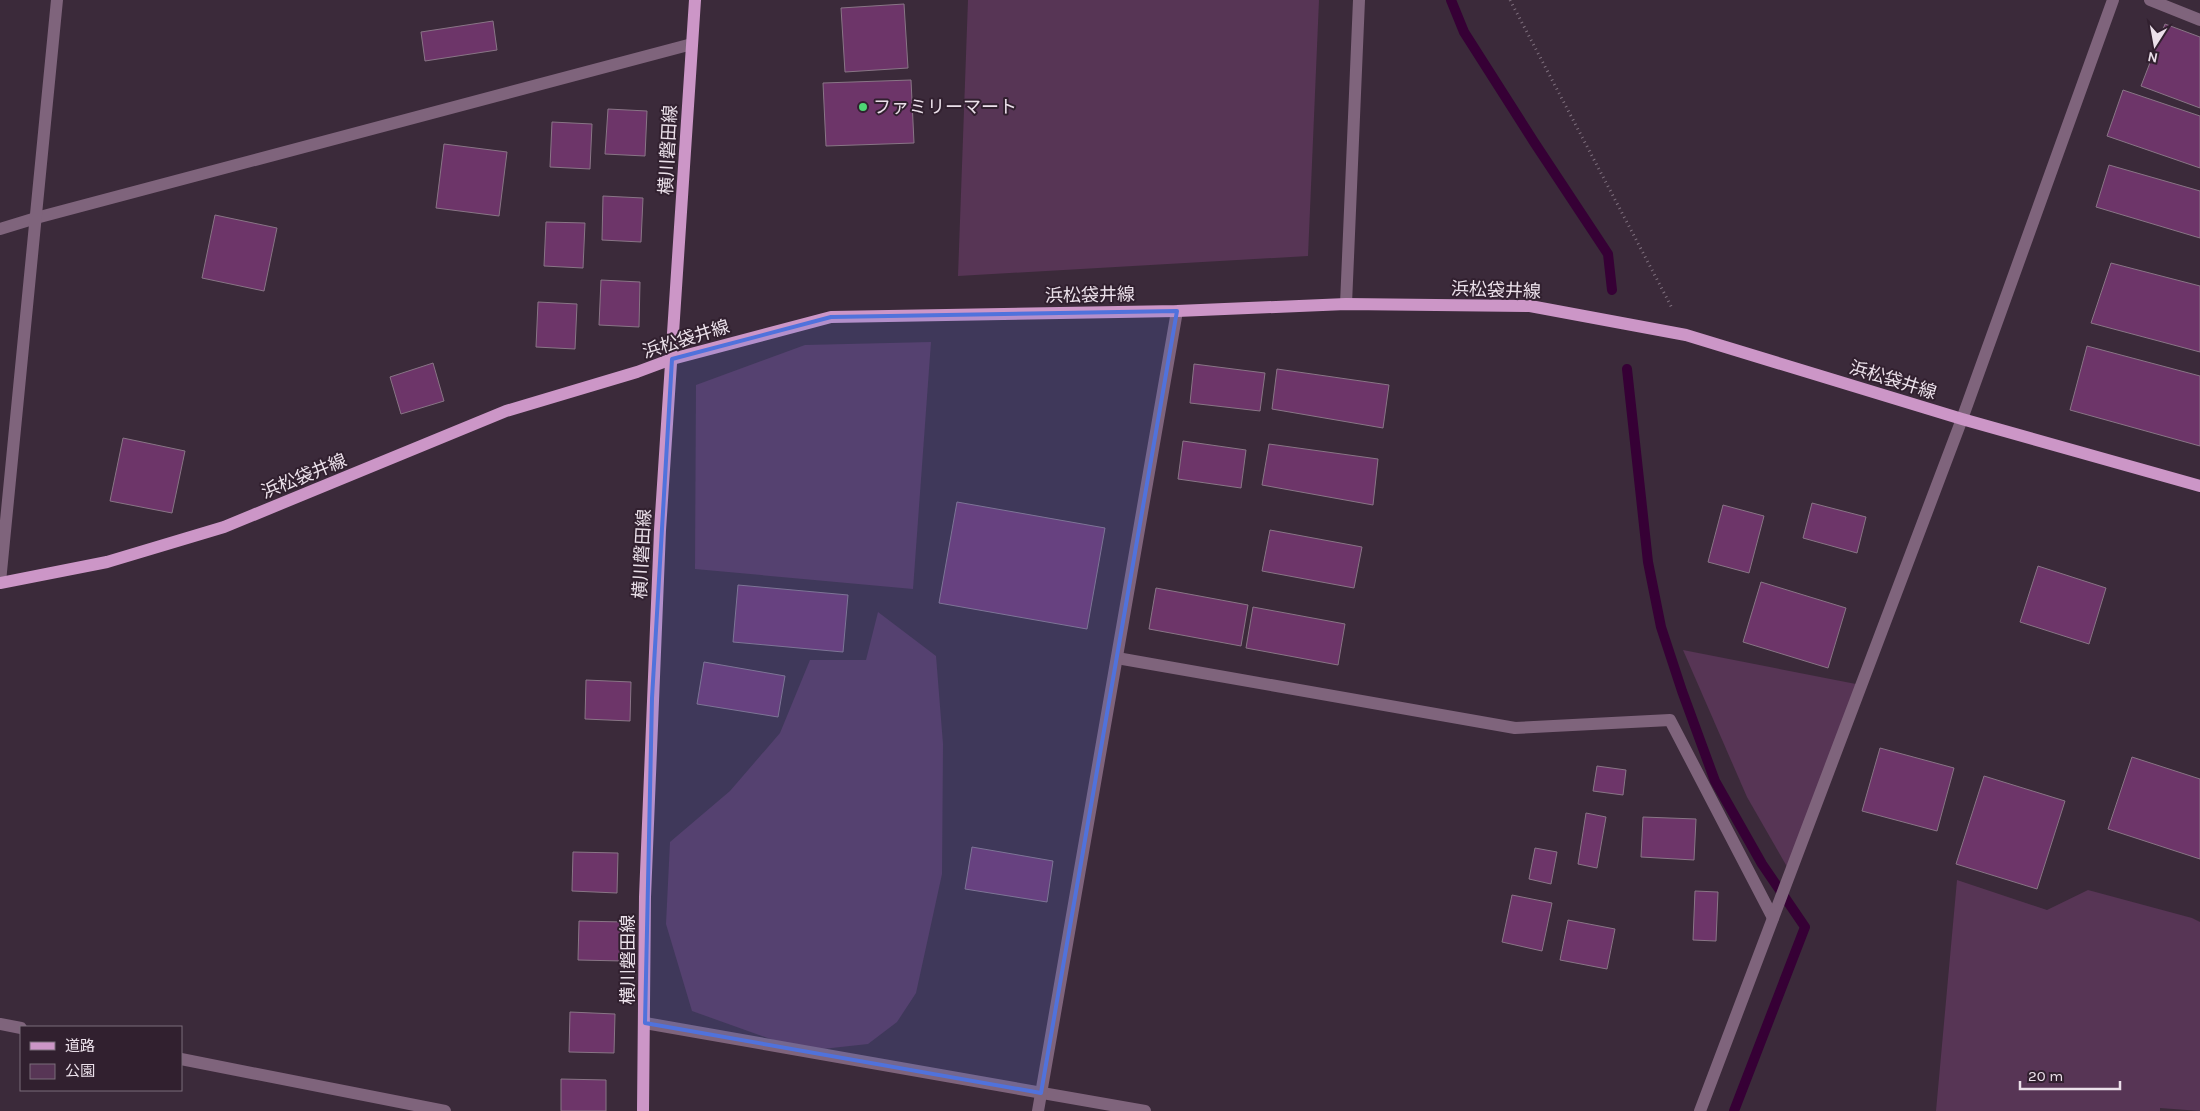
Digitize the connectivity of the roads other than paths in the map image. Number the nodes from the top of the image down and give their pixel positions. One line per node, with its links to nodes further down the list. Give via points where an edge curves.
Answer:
1 (57, 0): 8 (street)
2 (695, 0): 7 (main road, 横川磐田線)
3 (1360, 0): 10 (street)
4 (2113, 0): 13 (street)
5 (2150, 0): 6 (street)
6 (2200, 20)
7 (692, 44): 8 (street); 12 (main road, 横川磐田線)
8 (36, 218): 9 (street); 15 (street)
9 (0, 229)
10 (1346, 304): 11 (main road, 浜松袋井線); 13 (main road, 浜松袋井線, via 1530,306 1686,335)
11 (1177, 311): 12 (main road, 浜松袋井線, via 831,317); 16 (street)
12 (672, 359): 15 (main road, 浜松袋井線, via 506,411 224,527 107,562); 18 (main road, 横川磐田線, via 652,698 645,897)
13 (1962, 419): 14 (main road, 浜松袋井線); 17 (street)
14 (2200, 486)
15 (0, 583)
16 (1117, 658): 17 (street, via 1514,728 1670,720); 22 (street)
17 (1773, 918): 27 (street)
18 (645, 1023): 22 (street); 24 (main road, 横川磐田線)
19 (0, 1024): 20 (street)
20 (20, 1028)
21 (182, 1059): 23 (street)
22 (1041, 1093): 25 (street); 26 (street)
23 (445, 1111)
24 (643, 1111)
25 (1038, 1111)
26 (1145, 1111)
27 (1700, 1111)

